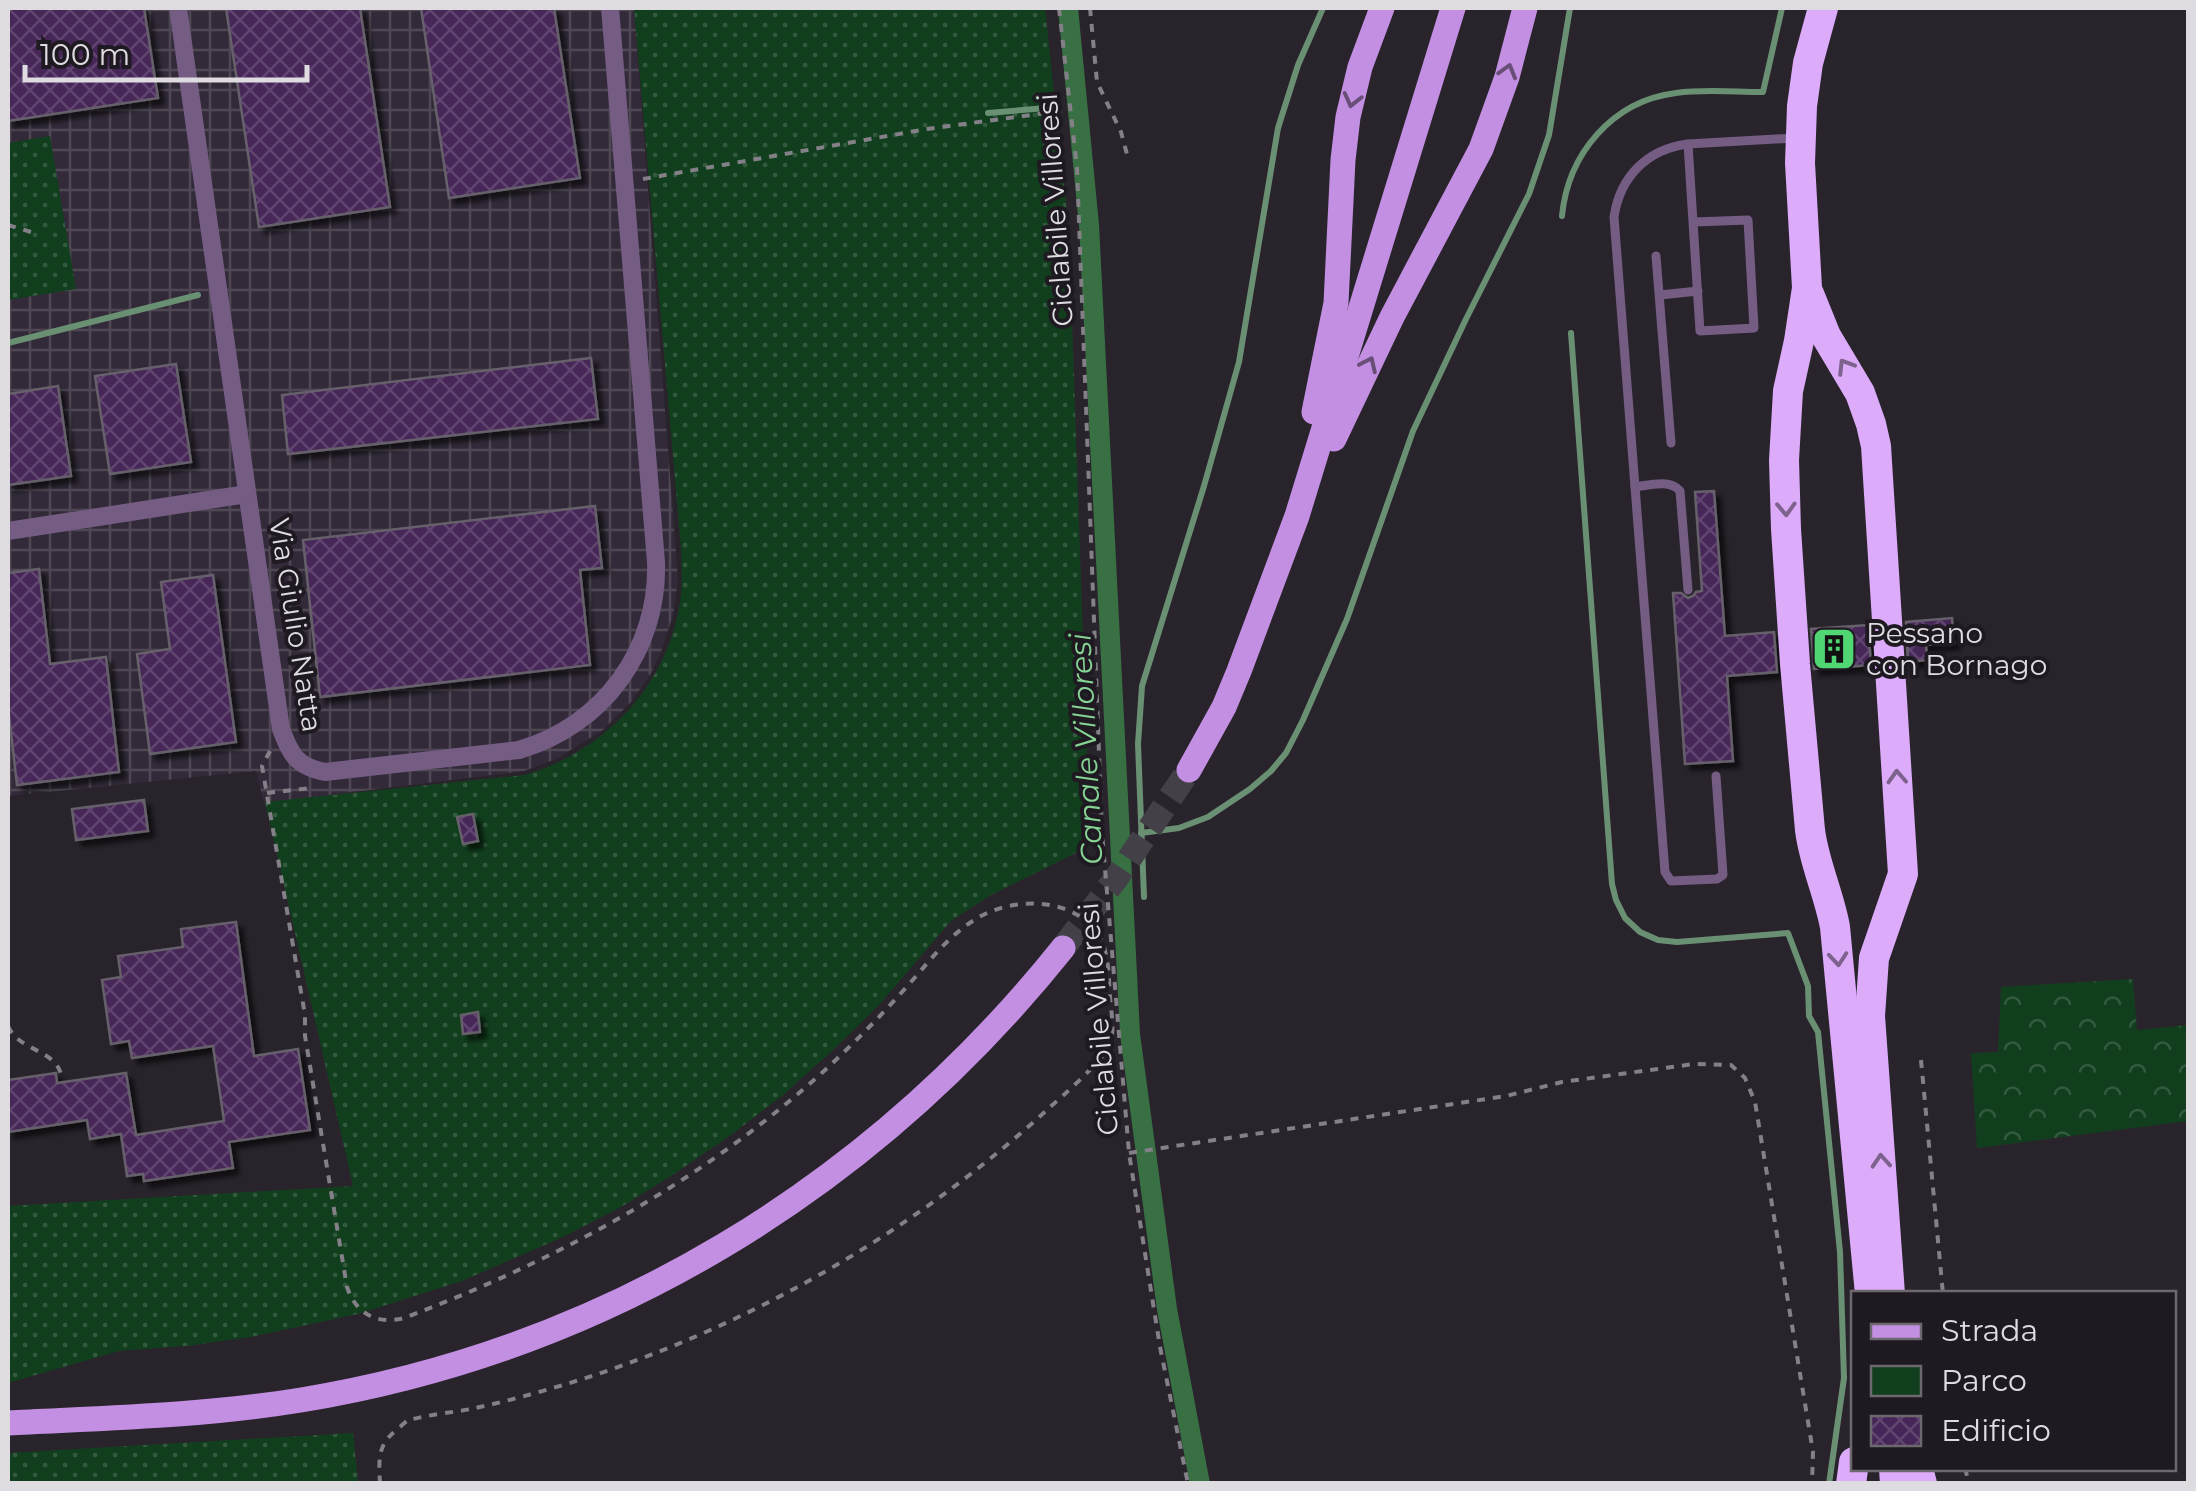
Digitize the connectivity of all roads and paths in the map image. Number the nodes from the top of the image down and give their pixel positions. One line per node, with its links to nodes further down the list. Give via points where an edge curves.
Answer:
1 (178, 8): 23 (street, Via Giulio Natta)
2 (610, 8): 27 (street, Via Giulio Natta, via 656,562 642,644 616,688 590,714 519,750 325,772 291,754)
3 (1058, 8): 9 (path, Ciclabile Villoresi)
4 (1090, 8): 12 (path, via 1097,82)
5 (1382, 8): 24 (main road, one-way to 24, via 1348,117 1336,303)
6 (1452, 8): 24 (main road)
7 (1525, 8): 24 (main road, one-way to 7, via 1481,149)
8 (1824, 8): 10 (highway, via 1808,62)
9 (1070, 109): 13 (path); 32 (path, Ciclabile Villoresi)
10 (1800, 138): 11 (lane); 18 (highway)
11 (1688, 144): 14 (lane); 22 (lane, via 1640,164 1615,212)
12 (1128, 158)
13 (638, 180)
14 (1694, 222): 19 (lane); 19 (lane, via 1748,220 1754,328 1700,331)
15 (8, 225): 16 (path)
16 (31, 232)
17 (1656, 256): 20 (lane)
18 (1807, 288): 41 (highway, one-way to 41, via 1786,412 1786,529 1810,830 1835,927); 41 (highway, one-way to 18, via 1874,958 1903,874 1876,446 1864,403)
19 (1698, 292): 20 (lane)
20 (1660, 294): 21 (lane)
21 (1670, 443)
22 (1635, 487): 26 (lane, via 1670,484 1680,492); 29 (lane, via 1665,872 1671,881 1723,876)
23 (247, 494): 25 (street); 27 (street, Via Giulio Natta)
24 (1297, 516): 28 (main road, via 1240,671)
25 (8, 531)
26 (1688, 590)
27 (281, 730): 31 (path, via 262,766)
28 (1190, 770)
29 (1716, 776)
30 (324, 786): 31 (path)
31 (267, 793): 33 (path, via 347,1288 357,1307 382,1321 512,1275 700,1167 822,1072 944,944 978,918 1008,906 1049,906 1076,913)
32 (1111, 936): 33 (path); 36 (path, Ciclabile Villoresi)
33 (1102, 937): 37 (path)
34 (1063, 948): 43 (main road, via 978,1046 863,1150 746,1233 598,1311 464,1361 326,1396 208,1412)
35 (8, 1026): 39 (path, via 22,1044 55,1060)
36 (1120, 1043): 37 (path); 40 (path, Ciclabile Villoresi)
37 (1110, 1044): 44 (path, via 982,1165 841,1262 733,1320 642,1358 526,1396 406,1421 384,1442)
38 (1921, 1060): 42 (path)
39 (61, 1074)
40 (1131, 1152): 45 (path, Ciclabile Villoresi); 46 (path, via 1562,1082 1694,1064 1732,1066 1754,1102 1814,1452)
41 (1874, 1289)
42 (1942, 1291)
43 (8, 1423)
44 (380, 1484)
45 (1188, 1484)
46 (1812, 1484)

